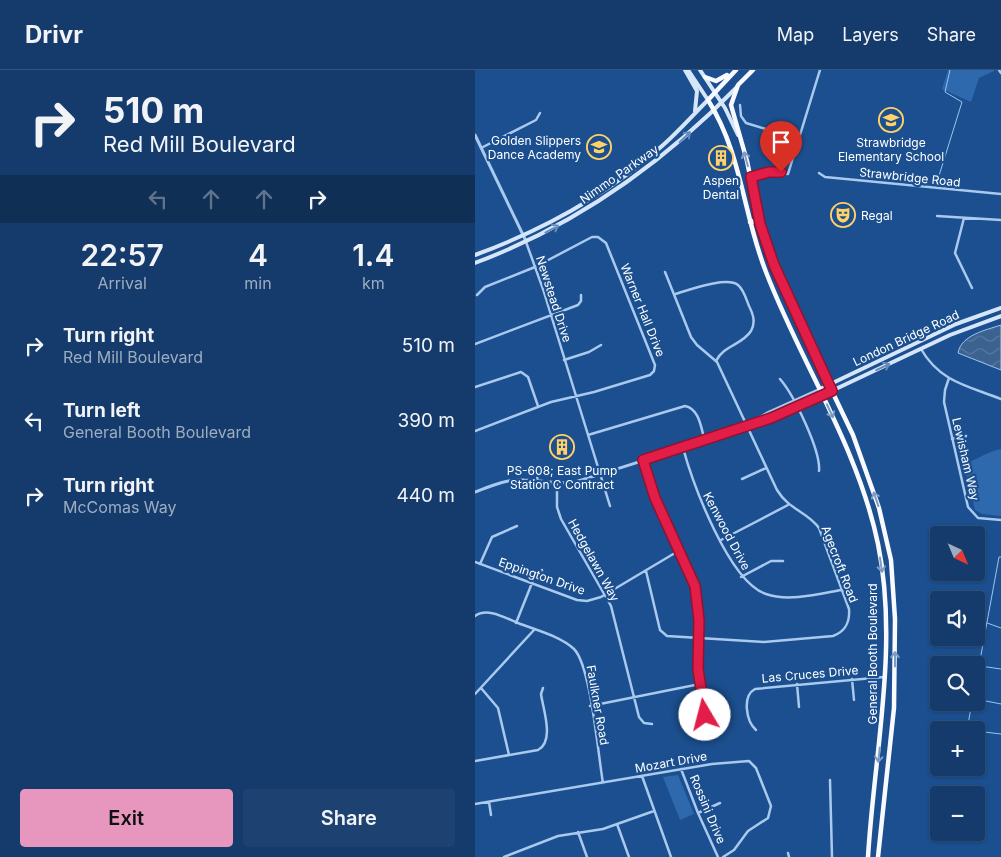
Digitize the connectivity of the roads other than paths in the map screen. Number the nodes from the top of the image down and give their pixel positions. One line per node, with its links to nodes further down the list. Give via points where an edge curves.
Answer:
1 (686, 70): 10 (main road, General Booth Boulevard); 15 (main road, via 697,91)
2 (700, 70): 7 (main road, General Booth Boulevard)
3 (732, 70): 7 (highway, via 720,81)
4 (736, 70): 9 (highway, Nimmo Parkway)
5 (753, 70): 8 (highway, Nimmo Parkway)
6 (820, 70): 17 (street)
7 (705, 77): 9 (main road, General Booth Boulevard)
8 (738, 85): 11 (main road, Nimmo Parkway); 18 (highway, via 731,105)
9 (715, 92): 10 (highway, Nimmo Parkway); 11 (main road, General Booth Boulevard)
10 (708, 100): 13 (highway, General Booth Boulevard); 15 (main road, Nimmo Parkway)
11 (721, 102): 13 (main road, Nimmo Parkway); 18 (main road, General Booth Boulevard)
12 (740, 105): 17 (street, via 741,116 746,123)
13 (714, 109): 26 (highway, General Booth Boulevard, via 735,156); 28 (main road, Nimmo Parkway, one-way to 13, via 618,190 667,153)
14 (540, 113): 19 (street, via 536,120)
15 (694, 114): 27 (main road, Nimmo Parkway, via 628,173 572,210)
16 (475, 136): 19 (street, Newstead Drive)
17 (799, 139): 21 (street, via 788,174 772,172)
18 (741, 142): 21 (highway, General Booth Boulevard, one-way to 18)
19 (481, 148): 27 (street, Newstead Drive)
20 (819, 173): 22 (street, Strawbridge Road, via 825,178)
21 (751, 177): 29 (highway, General Booth Boulevard)
22 (1001, 194)
23 (937, 216): 24 (street)
24 (964, 218): 25 (street); 34 (street, via 955,253)
25 (1001, 220)
26 (750, 222): 29 (highway, via 757,224); 50 (highway, General Booth Boulevard, via 777,299)
27 (524, 235): 28 (street, Newstead Drive); 30 (main road, Nimmo Parkway)
28 (527, 242): 31 (main road, Nimmo Parkway); 32 (street, Newstead Drive)
29 (769, 252): 48 (highway, General Booth Boulevard)
30 (475, 255)
31 (475, 263)
32 (535, 267): 36 (street, Warner Hall Drive, via 485,287); 39 (street, Newstead Drive); 52 (street, Warner Hall Drive, via 592,237 604,240 653,359 655,368 649,375)
33 (665, 272): 35 (street, Agecroft Road)
34 (972, 288)
35 (674, 294): 45 (street, Agecroft Road, via 694,341); 45 (street, via 725,281 742,289 753,313 753,326 747,336 727,348)
36 (477, 295)
37 (581, 295): 39 (street, via 578,305)
38 (1001, 308): 48 (main road, London Bridge Road, via 956,324)
39 (551, 315): 41 (street); 44 (street, Newstead Drive)
40 (1001, 316): 43 (main road, London Bridge Road)
41 (475, 344)
42 (601, 344): 44 (street, via 589,352)
43 (921, 349): 46 (street, via 932,367); 51 (main road, London Bridge Road, one-way to 43)
44 (564, 360): 52 (street, Newstead Drive)
45 (716, 361): 58 (street, Agecroft Road)
46 (949, 378): 54 (street); 62 (street, Lewisham Way, via 944,402)
47 (780, 379): 55 (street)
48 (829, 385): 50 (main road, London Bridge Road); 51 (highway, General Booth Boulevard)
49 (475, 387): 56 (street, via 521,372 527,377)
50 (820, 389): 53 (highway, General Booth Boulevard); 55 (street)
51 (832, 391): 53 (main road, London Bridge Road); 129 (highway, General Booth Boulevard, one-way to 51, via 894,708 893,576 879,508 853,434)
52 (575, 395): 56 (street, Warner Hall Drive); 60 (street, Newstead Drive)
53 (823, 396): 57 (street); 93 (highway, General Booth Boulevard, one-way to 93, via 857,476 877,542 884,597)
54 (1001, 399)
55 (794, 401): 57 (street); 58 (street)
56 (538, 406): 59 (street, Warner Hall Drive)
57 (797, 407): 58 (street); 68 (street, via 819,463)
58 (745, 426): 63 (street); 66 (street, Agecroft Road)
59 (475, 431)
60 (587, 435): 63 (street, via 685,406 697,414); 69 (street, Newstead Drive)
61 (966, 436): 62 (street)
62 (952, 439): 76 (street, Lewisham Way, via 969,511 978,518)
63 (705, 441): 64 (street)
64 (683, 448): 65 (street); 78 (street, Kenwood Drive, via 695,488)
65 (643, 460): 69 (street); 79 (street, via 655,498)
66 (766, 468): 70 (street); 74 (street, Agecroft Road)
67 (538, 471): 71 (street)
68 (819, 471)
69 (599, 474): 72 (street, via 575,482); 75 (street, Newstead Drive)
70 (742, 479)
71 (537, 481): 72 (street); 73 (street, via 510,480)
72 (557, 483): 88 (street, Hedgelawn Way, via 561,519)
73 (475, 492)
74 (788, 505): 78 (street); 87 (street, Agecroft Road, via 817,526)
75 (610, 506)
76 (1001, 520)
77 (517, 526): 82 (street, via 489,540)
78 (721, 540): 85 (street, Kenwood Drive)
79 (680, 550): 84 (street, Eppington Drive); 92 (street, via 697,594)
80 (783, 561): 85 (street, via 771,561)
81 (475, 562): 82 (street, Eppington Drive)
82 (480, 564): 86 (street, Eppington Drive)
83 (542, 570): 86 (street)
84 (646, 571): 88 (street, Eppington Drive); 92 (street, Agecroft Road, via 662,633)
85 (741, 577): 87 (street, Kenwood Drive, via 755,589 771,596)
86 (532, 583): 88 (street, Eppington Drive, via 582,601); 90 (street)
87 (841, 590): 92 (street, Agecroft Road, via 849,618 844,629 833,636 764,642)
88 (605, 594): 100 (street, Hedgelawn Way, via 611,606)
89 (475, 616): 90 (street, Faulkner Road, via 489,612)
90 (516, 623): 91 (street, Faulkner Road)
91 (534, 630): 97 (street); 102 (street, Faulkner Road, via 563,641 577,652 585,672)
92 (698, 639): 95 (street)
93 (884, 677): 94 (street, Las Cruces Drive); 128 (highway, General Booth Boulevard, one-way to 128, via 881,742)
94 (852, 679): 96 (street, Las Cruces Drive); 101 (street)
95 (701, 684): 100 (street); 104 (street)
96 (797, 684): 103 (street); 106 (street, Las Cruces Drive, via 749,692 747,703)
97 (481, 688): 99 (street); 107 (street, via 498,708)
98 (543, 688): 107 (street, via 545,744 538,750)
99 (475, 694)
100 (633, 697): 102 (street); 105 (street, Hedgelawn Way, via 641,721)
101 (854, 700)
102 (590, 706): 112 (street, Faulkner Road)
103 (799, 707)
104 (703, 719)
105 (652, 724)
106 (756, 730)
107 (509, 754): 108 (street)
108 (475, 761)
109 (681, 769): 110 (street, Mozart Drive); 117 (street, Rossini Drive); 126 (street, Mozart Drive, via 745,760 756,768 771,813)
110 (642, 776): 112 (street, Mozart Drive); 116 (street)
111 (830, 780): 127 (street)
112 (603, 783): 113 (street, Mozart Drive)
113 (489, 802): 114 (street, Mozart Drive); 118 (street)
114 (475, 804)
115 (719, 804): 117 (street)
116 (654, 811): 119 (street); 124 (street)
117 (698, 813): 125 (street, Rossini Drive)
118 (491, 815)
119 (617, 824): 120 (street); 123 (street)
120 (578, 832): 121 (street, via 549,839); 122 (street)
121 (504, 857)
122 (587, 857)
123 (629, 857)
124 (671, 857)
125 (718, 857)
126 (723, 857)
127 (832, 857)
128 (868, 857)
129 (878, 857)

